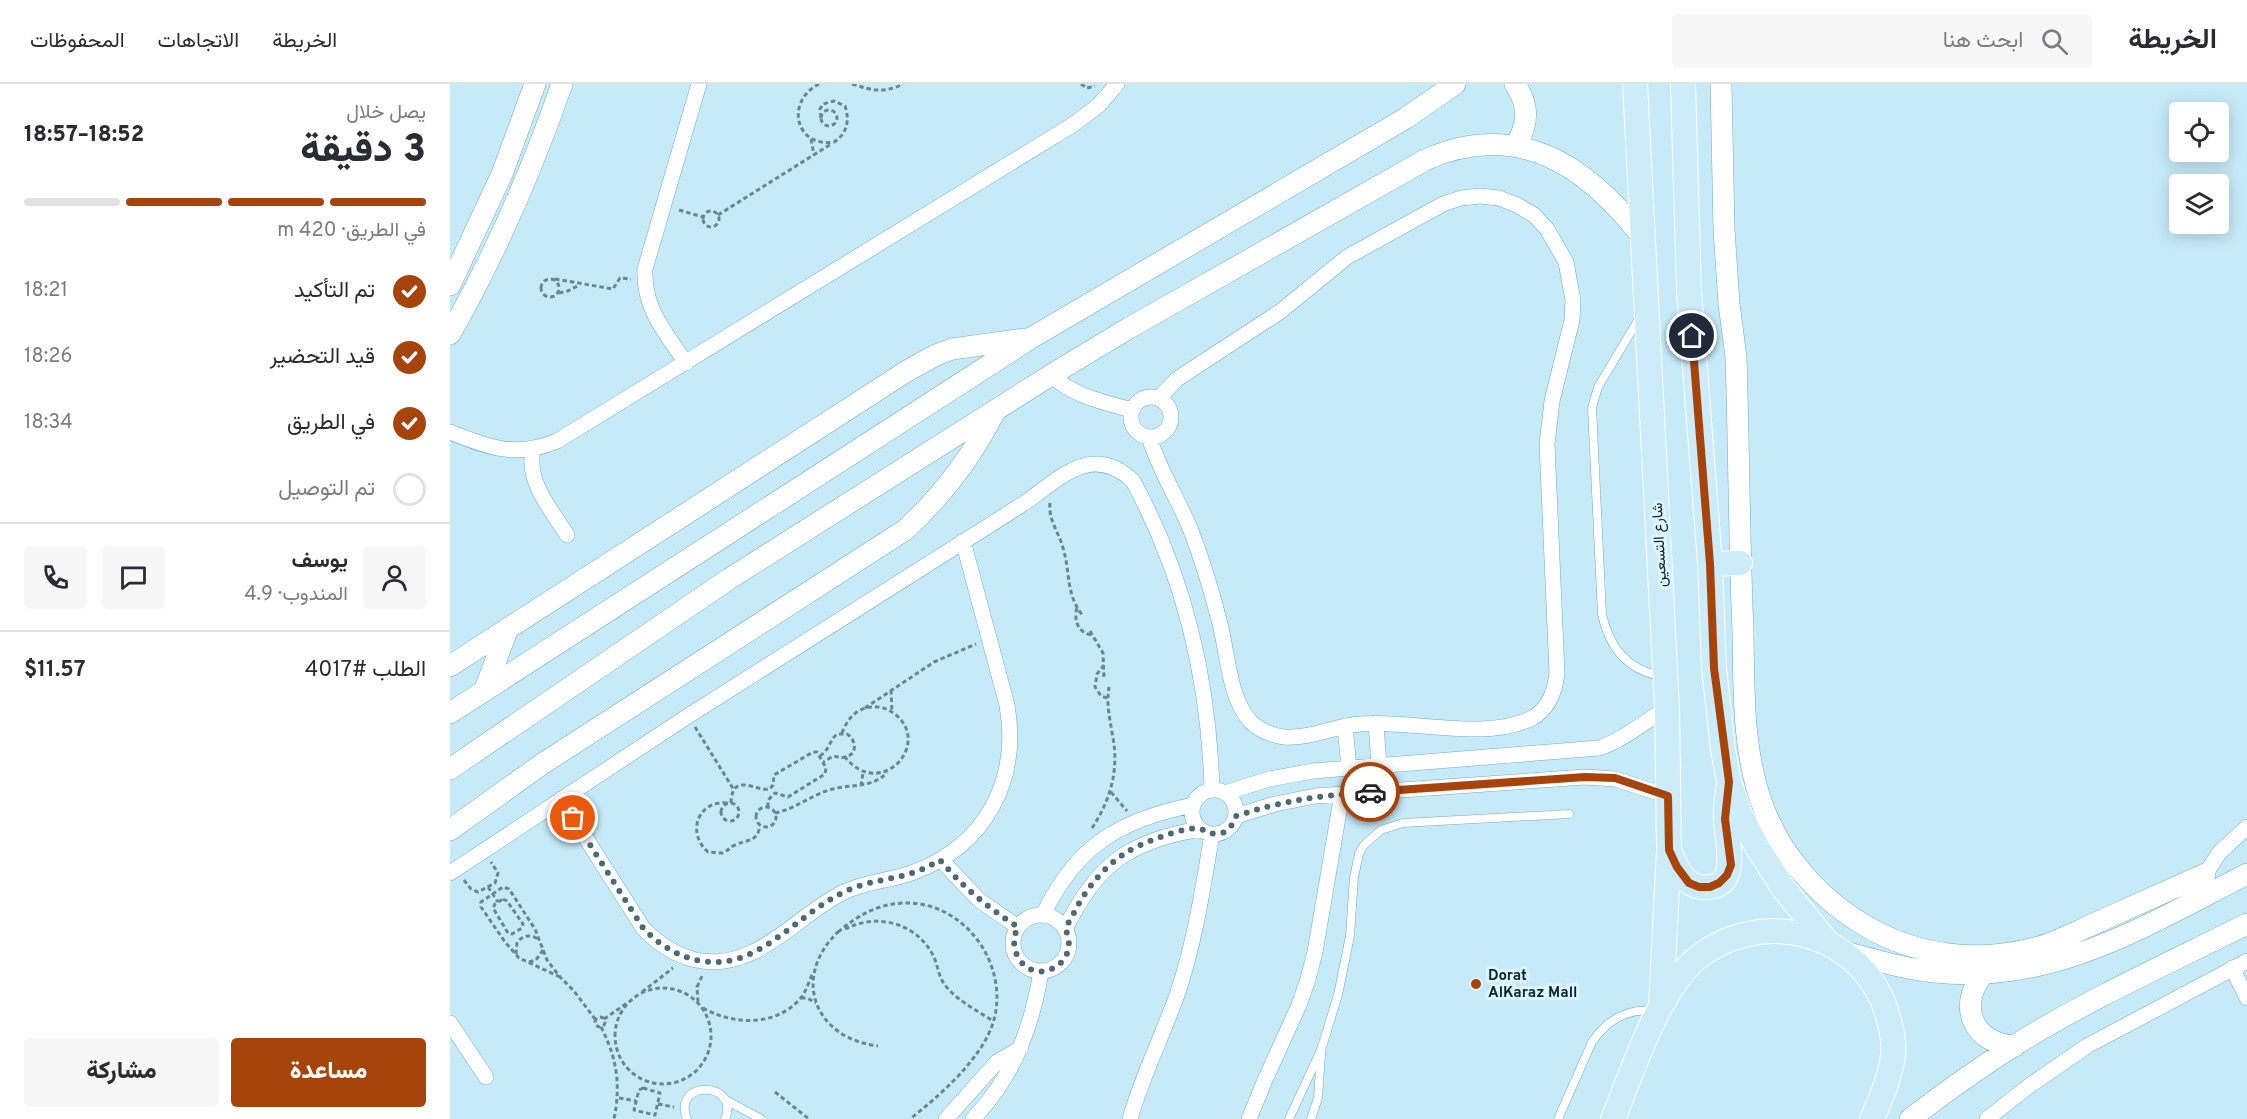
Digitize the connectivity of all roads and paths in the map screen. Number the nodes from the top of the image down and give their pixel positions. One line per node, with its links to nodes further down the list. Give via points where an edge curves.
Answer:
1 (535, 84): 26 (street, via 502,174)
2 (562, 84): 30 (street, via 511,213)
3 (698, 84): 20 (street)
4 (819, 84): 16 (path, via 808,91 798,110 803,131)
5 (852, 84): 6 (path, via 885,91)
6 (903, 84)
7 (1081, 84): 8 (path, via 1087,88)
8 (1098, 84)
9 (1117, 84): 32 (street, via 1099,105 1074,124)
10 (1455, 84): 31 (street, via 1406,118)
11 (1515, 84): 18 (street, via 1522,94 1527,120)
12 (1635, 84): 23 (main road, شارع التسعين)
13 (1683, 84): 43 (main road, via 1689,291)
14 (1721, 84): 44 (street, via 1724,229 1736,357)
15 (821, 119): 15 (path, via 827,126 836,123 837,118 828,110); 17 (path, via 823,104 834,101 845,106 847,126)
16 (811, 139): 17 (path); 19 (path)
17 (834, 142): 19 (path)
18 (1516, 145): 23 (street, via 1539,152 1581,176 1615,205); 33 (street, via 1471,145 1425,160)
19 (813, 156): 21 (path)
20 (663, 205): 22 (path); 25 (street)
21 (718, 215): 22 (path, via 710,211); 22 (path, via 718,224 709,228)
22 (703, 217)
23 (1643, 237): 29 (main road, شارع التسعين)
24 (555, 279): 27 (path); 28 (path); 28 (path, via 544,280 541,290 549,297)
25 (644, 284): 27 (path, via 622,277 614,289); 32 (street, via 655,316)
26 (450, 285)
27 (579, 285): 28 (path)
28 (559, 293)
29 (1647, 306): 53 (main road, شارع التسعين); 53 (lane, via 1598,387 1591,418 1605,630 1622,657 1650,674)
30 (450, 334)
31 (1031, 338): 47 (street, via 952,350 907,371); 56 (street)
32 (686, 363): 39 (street, via 557,441)
33 (1051, 375): 35 (street, via 1066,388); 36 (street)
34 (1159, 398): 35 (street, via 1143,398); 38 (street, via 1172,412 1171,422 1159,436); 64 (street, via 1177,380 1281,310 1347,257 1443,204 1461,198 1499,198 1533,215 1547,229 1566,262 1573,300 1547,444 1556,686 1544,709 1521,722 1457,729)
35 (1132, 410): 38 (street, via 1134,428)
36 (994, 412): 72 (street, via 729,579); 93 (street, via 962,467 905,530 542,764)
37 (450, 432): 39 (street, via 508,451)
38 (1149, 437): 65 (street, via 1201,559 1236,699 1243,713 1254,725 1282,737)
39 (533, 450): 41 (street, via 532,476)
40 (1048, 515): 45 (path, via 1064,551 1070,593)
41 (567, 535)
42 (963, 541): 50 (street); 63 (street); 78 (street, via 1084,464 1111,465 1123,471 1133,481 1184,601 1201,676)
43 (1710, 564): 44 (main road); 75 (main road, via 1714,668)
44 (1740, 564): 100 (street, via 1745,702 1750,755 1761,801 1779,840 1800,870 1829,900 1862,924 1916,948 1955,955 1993,955 2051,943)
45 (1077, 608): 46 (path); 49 (path, via 1078,626)
46 (1083, 616)
47 (508, 628): 52 (street); 56 (street)
48 (1090, 631): 49 (path)
49 (1094, 634): 51 (path)
50 (990, 639): 57 (path, via 934,662); 97 (street, via 1011,726 1008,769 983,822)
51 (1105, 663): 54 (path); 58 (path, via 1097,674 1095,687)
52 (450, 666)
53 (1665, 677): 59 (main road, شارع التسعين)
54 (1104, 679)
55 (1109, 687): 58 (path)
56 (485, 689): 62 (street)
57 (891, 690): 60 (path); 61 (path)
58 (1107, 698): 79 (path, via 1115,752)
59 (1667, 708): 70 (street, via 1624,737 1599,748); 81 (main road, شارع التسعين)
60 (863, 709): 61 (path, via 878,707); 66 (path, via 853,714)
61 (892, 712): 73 (path, via 900,718 908,736 904,756)
62 (450, 713)
63 (688, 716): 77 (path); 82 (street)
64 (1376, 723): 65 (street); 70 (street)
65 (1345, 726): 71 (street)
66 (842, 733): 67 (path, via 834,737); 68 (path, via 854,741 854,751)
67 (820, 756): 69 (path); 77 (path, via 813,752 774,775 770,789 747,784)
68 (846, 758): 69 (path, via 831,757); 74 (path)
69 (823, 762): 85 (path, via 825,774 788,797 775,793)
70 (1379, 766): 71 (street)
71 (1348, 768): 78 (street, via 1291,774)
72 (450, 769)
73 (890, 770): 74 (path); 76 (path)
74 (863, 772): 76 (path)
75 (1729, 782): 96 (main road, via 1725,819 1731,865 1727,875 1710,887 1689,883); 115 (main road, via 1741,816 1772,872)
76 (861, 786): 86 (path, via 821,792)
77 (734, 790): 83 (path)
78 (1219, 791): 84 (street, via 1204,792); 88 (street, via 1232,799)
79 (1111, 792): 89 (path, via 1125,810); 92 (path)
80 (1341, 794): 81 (street, via 1600,777); 88 (street, via 1295,799); 158 (street, via 1308,979)
81 (1668, 796): 96 (main road, شارع التسعين)
82 (561, 799): 95 (street); 118 (street, via 643,928 655,941)
83 (729, 803): 83 (path, via 722,807 721,815 730,821 739,814 737,807); 90 (path, via 709,806 697,820 697,838 708,852 723,854 751,841)
84 (1193, 805): 89 (street); 94 (street, via 1192,814)
85 (768, 807): 86 (path); 90 (path, via 757,812)
86 (775, 813): 90 (path, via 774,824 768,828)
87 (1569, 814): 141 (lane, via 1392,825 1372,836 1355,865 1345,966)
88 (1236, 816): 94 (street, via 1233,824 1220,834)
89 (1142, 818): 106 (street, via 1112,833 1078,861 1064,877)
90 (760, 826)
91 (2247, 827): 100 (street, via 2219,853)
92 (1092, 828)
93 (450, 830)
94 (1206, 831): 110 (street, via 1162,836 1119,858 1097,878); 157 (street, via 1202,896 1187,963)
95 (484, 850): 98 (street); 101 (path, via 498,873 497,880)
96 (1669, 850): 132 (main road, شارع التسعين)
97 (940, 860): 109 (street, via 965,888); 121 (street, via 911,874 847,890 754,952)
98 (453, 871): 101 (path, via 474,891)
99 (2247, 873): 103 (street)
100 (2205, 874): 103 (street)
101 (488, 887): 102 (path)
102 (493, 894): 104 (path); 114 (path, via 503,887 509,889); 117 (path, via 481,906)
103 (2194, 901): 125 (street, via 2083,954 2034,968)
104 (498, 902): 111 (path, via 493,908 508,933); 111 (path, via 507,901 523,924)
105 (872, 909): 107 (path); 112 (path); 135 (path, via 905,903 922,905 939,909 967,928 994,971 997,988)
106 (1043, 915): 109 (street); 110 (street, via 1060,922)
107 (871, 920): 112 (path); 135 (path, via 901,925 914,933 934,957 946,987)
108 (2247, 924): 139 (street, via 2099,998)
109 (1018, 927): 123 (street, via 1013,943 1018,959)
110 (1065, 929): 123 (street, via 1067,954 1056,966)
111 (517, 931): 113 (path)
112 (838, 932): 124 (path, via 819,956)
113 (521, 938): 114 (path); 117 (path, via 515,947)
114 (539, 939): 116 (path)
115 (1834, 946): 125 (street, via 1911,969); 132 (main road, via 1793,931 1758,931 1725,941 1696,960); 163 (main road, via 1856,962 1877,988 1890,1020 1893,1053 1887,1086)
116 (543, 950): 120 (path, via 536,960); 126 (path)
117 (519, 958): 120 (path)
118 (686, 958): 121 (street); 127 (path)
119 (2247, 961): 122 (street)
120 (524, 962): 126 (path)
121 (721, 962): 131 (path, via 708,969 700,980)
122 (2232, 968): 129 (street); 165 (street, via 2087,1046)
123 (1041, 971): 140 (street)
124 (814, 972): 128 (path); 130 (path)
125 (1983, 974): 139 (street, via 1972,989 1971,1017 1988,1039)
126 (560, 978): 133 (path)
127 (639, 994): 131 (path, via 671,989 689,995); 131 (path, via 621,1013 616,1033 619,1053 635,1074 660,1083 686,1078 705,1059 711,1032); 134 (path)
128 (801, 998): 130 (path); 131 (path, via 779,1014 753,1021 726,1019)
129 (2247, 998)
130 (816, 1003): 138 (path, via 834,1029 847,1039)
131 (700, 1005)
132 (1660, 1008): 161 (lane, via 1620,1016 1599,1031); 162 (main road)
133 (595, 1019): 134 (path); 137 (path)
134 (604, 1019): 137 (path)
135 (993, 1022): 154 (path, via 964,1068)
136 (450, 1023): 142 (street)
137 (601, 1027): 144 (path, via 615,1061)
138 (878, 1046)
139 (2015, 1046): 164 (street)
140 (1021, 1048): 155 (street, via 998,1062); 156 (street, via 998,1090)
141 (1321, 1050): 159 (lane); 160 (lane, via 1319,1092)
142 (486, 1077)
143 (776, 1092): 153 (path)
144 (619, 1098): 146 (path); 149 (path)
145 (724, 1099): 148 (lane, via 711,1089 703,1089 690,1096); 151 (lane); 152 (lane)
146 (636, 1101): 147 (path, via 635,1111 653,1116); 147 (path, via 643,1088 660,1093)
147 (658, 1104): 148 (path)
148 (685, 1109): 150 (lane)
149 (614, 1119)
150 (687, 1119)
151 (725, 1119)
152 (761, 1119)
153 (809, 1119)
154 (910, 1119)
155 (946, 1119)
156 (973, 1119)
157 (1130, 1119)
158 (1250, 1119)
159 (1289, 1119)
160 (1311, 1119)
161 (1558, 1119)
162 (1613, 1119)
163 (1872, 1119)
164 (1911, 1119)
165 (1987, 1119)

